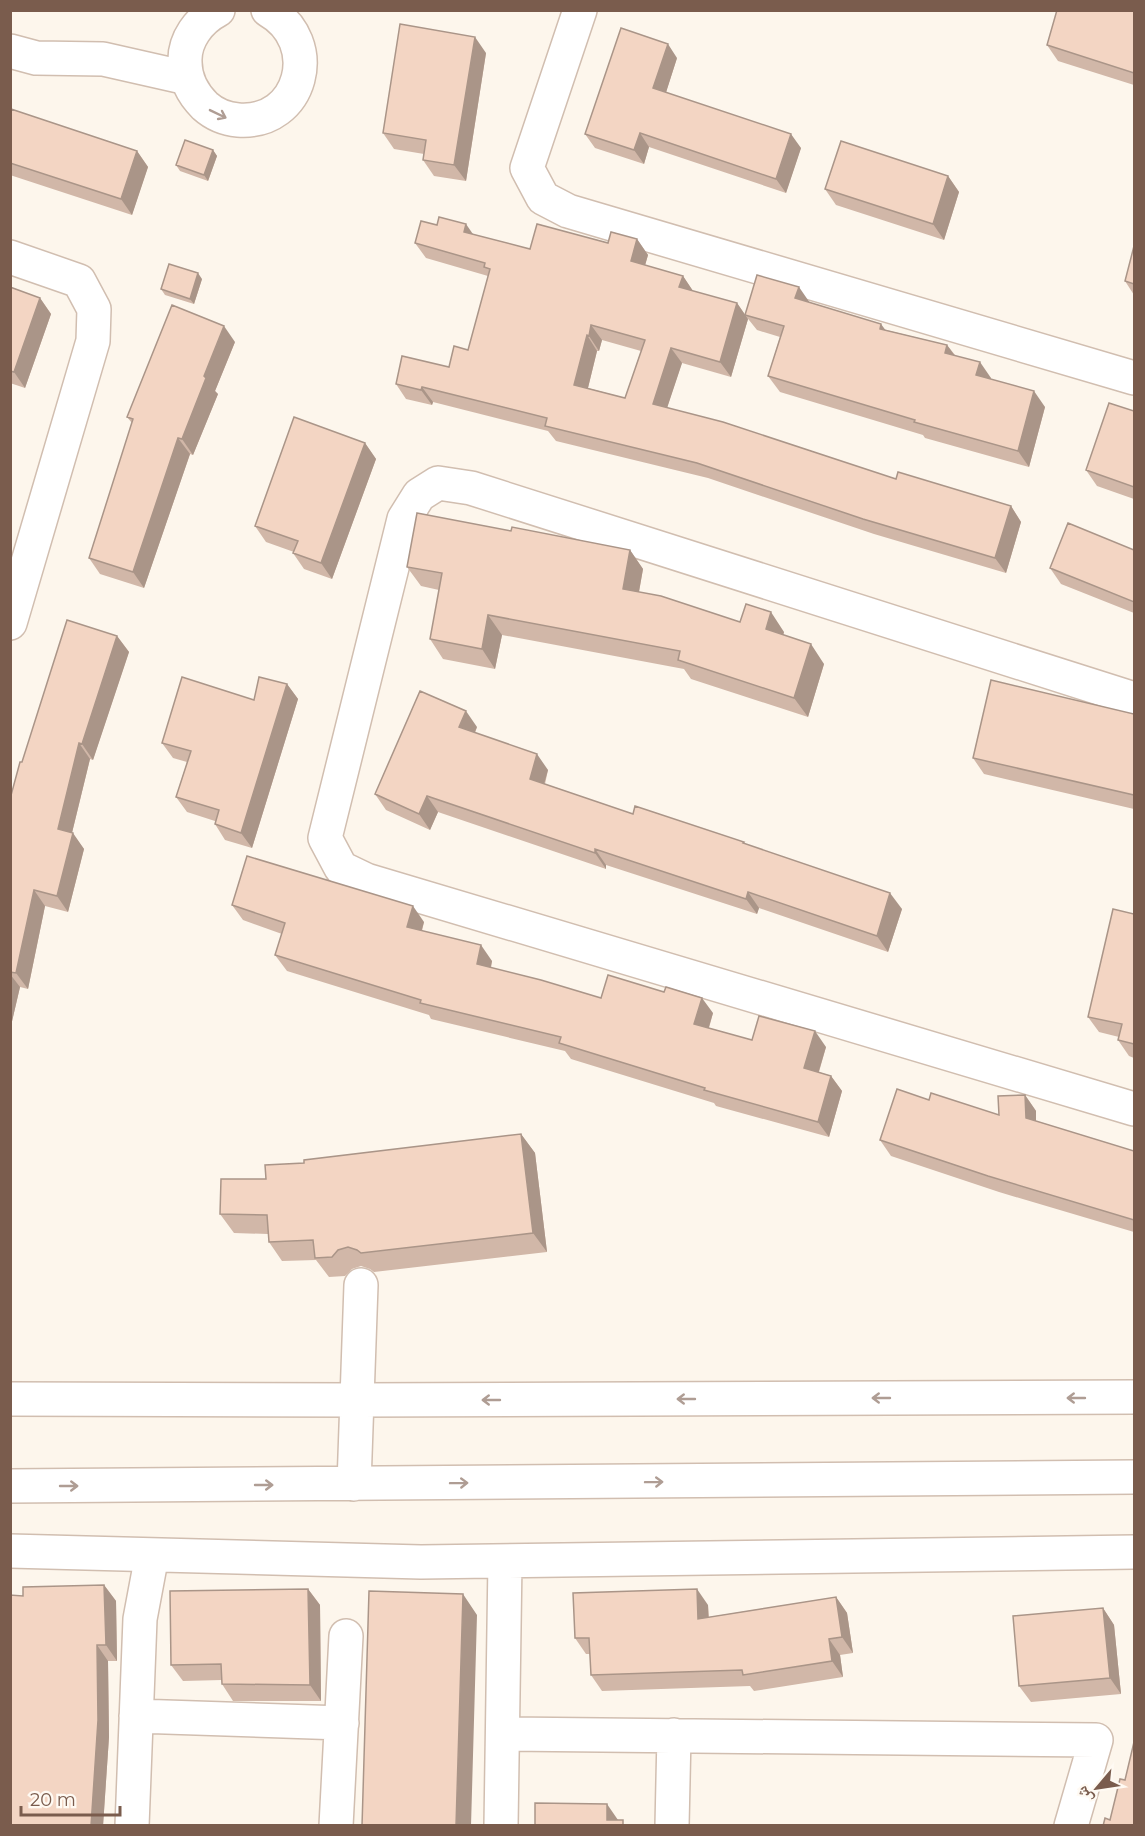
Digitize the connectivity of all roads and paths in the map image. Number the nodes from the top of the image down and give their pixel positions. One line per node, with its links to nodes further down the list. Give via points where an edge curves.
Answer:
1 (218, 10): 5 (street, via 197,27 188,43)
2 (268, 10): 5 (street, one-way to 2, via 196,97 210,111 229,119 249,121 284,104 296,87 301,68 299,48 291,29)
3 (580, 10): 7 (street, via 527,168 543,198 568,211)
4 (10, 51): 5 (street, via 36,58 103,59)
5 (187, 78)
6 (10, 257): 8 (street, via 79,281 94,309 93,341)
7 (1134, 378)
8 (10, 623)
9 (1134, 699): 10 (street, via 471,488 438,483 420,495 404,519 325,838 341,868 366,880)
10 (1134, 1109)
11 (361, 1285): 14 (street)
12 (1134, 1397): 14 (street, one-way to 14)
13 (10, 1399): 14 (street)
14 (357, 1400): 16 (street)
15 (1134, 1477): 16 (street, one-way to 15)
16 (354, 1484): 17 (street, one-way to 16)
17 (10, 1486)
18 (10, 1551): 20 (street)
19 (1134, 1552): 21 (street)
20 (152, 1555): 21 (street); 23 (street, via 140,1619)
21 (505, 1561): 25 (street)
22 (346, 1636): 24 (street)
23 (136, 1716): 24 (street); 27 (street)
24 (342, 1723): 28 (street)
25 (502, 1734): 26 (street); 29 (street)
26 (674, 1735): 30 (street); 31 (street, via 1096,1740)
27 (132, 1826)
28 (336, 1826)
29 (501, 1826)
30 (672, 1826)
31 (1071, 1826)

